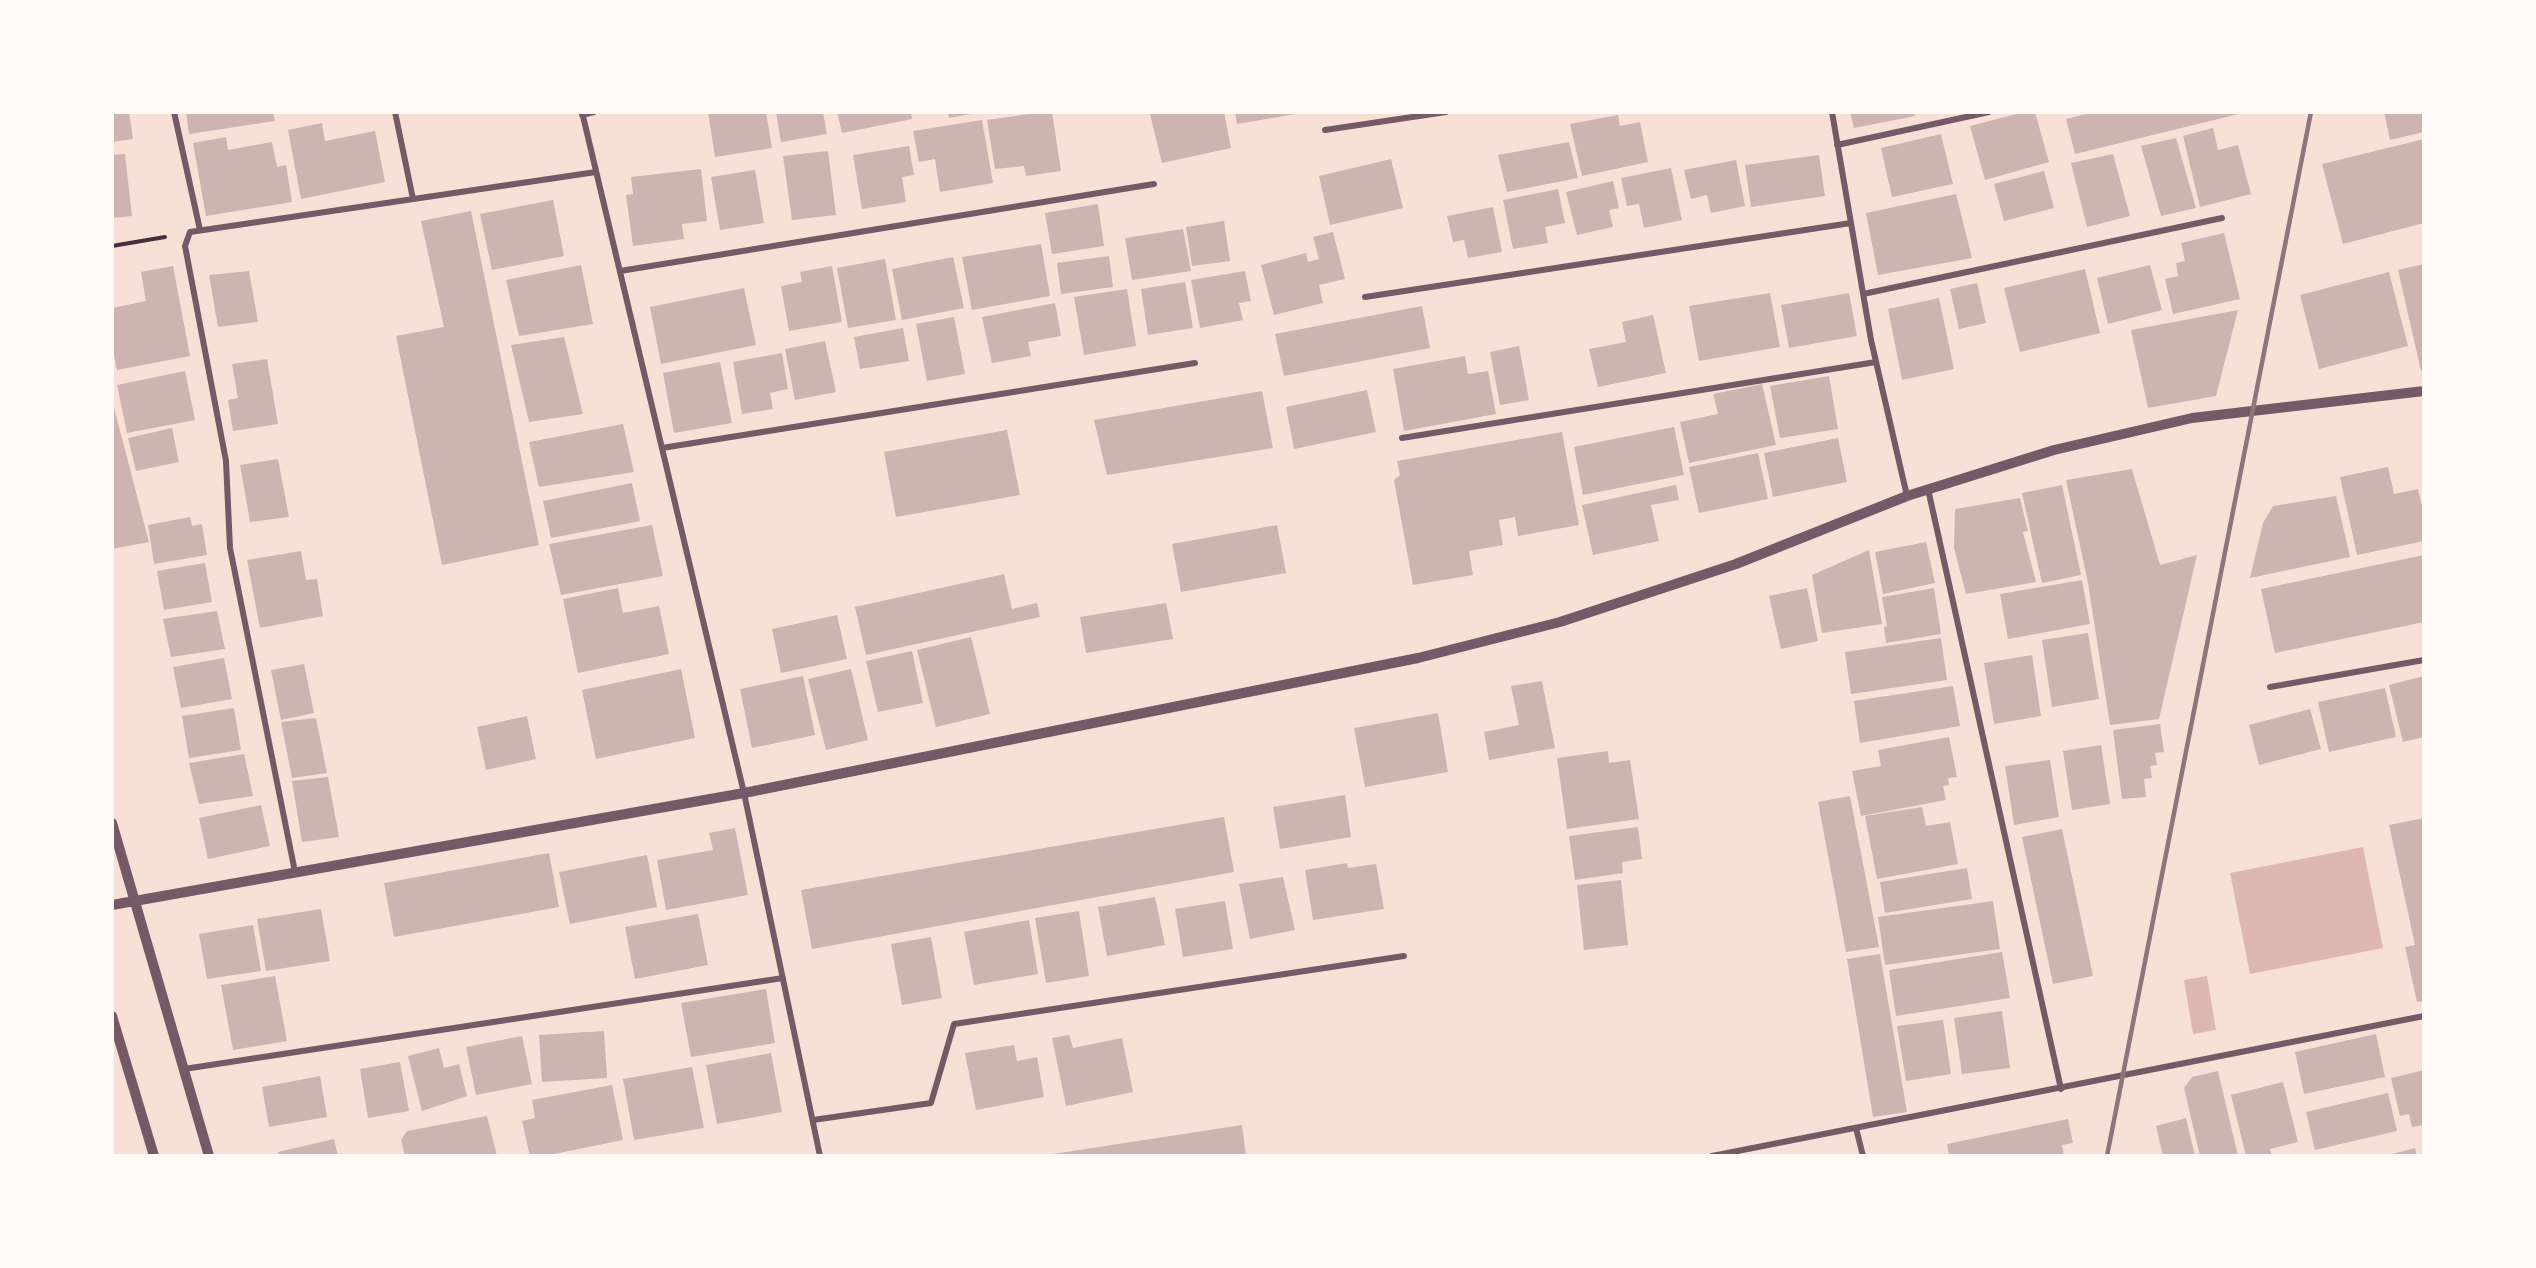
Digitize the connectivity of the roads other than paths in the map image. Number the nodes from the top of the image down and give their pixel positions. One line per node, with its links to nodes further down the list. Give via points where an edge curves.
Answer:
1 (174, 112): 15 (street)
2 (395, 112): 12 (street)
3 (594, 112): 7 (street)
4 (1446, 112): 8 (street)
5 (1832, 112): 9 (street)
6 (1989, 112): 9 (street)
7 (582, 114): 10 (street)
8 (1325, 130)
9 (1837, 145): 14 (street)
10 (596, 172): 12 (street); 16 (street)
11 (1154, 184): 16 (street)
12 (413, 199): 15 (street)
13 (2222, 218): 17 (street)
14 (1851, 223): 17 (street); 18 (street)
15 (200, 230): 30 (street, via 189,232 185,246 226,461 230,548)
16 (620, 271): 23 (street)
17 (1863, 294): 19 (street)
18 (1365, 297)
19 (1876, 362): 22 (street); 25 (street)
20 (1195, 363): 23 (street)
21 (2424, 391): 24 (street, via 2192,418 2054,450)
22 (1402, 438)
23 (662, 448): 28 (street)
24 (1928, 489): 25 (street); 38 (street)
25 (1907, 496): 28 (street, via 1736,564 1560,622 1418,658)
26 (2424, 660): 27 (street)
27 (2270, 687)
28 (744, 793): 30 (street); 34 (street)
29 (112, 824): 31 (street)
30 (295, 872): 31 (street)
31 (134, 900): 32 (street); 37 (street)
32 (112, 905)
33 (1404, 956): 39 (street, via 954,1024 931,1103)
34 (783, 978): 37 (street); 39 (street)
35 (112, 1016): 41 (street)
36 (2424, 1016): 38 (street)
37 (184, 1069): 42 (street)
38 (2061, 1089): 40 (street)
39 (813, 1120): 43 (street)
40 (1856, 1128): 44 (street); 45 (street)
41 (154, 1155)
42 (209, 1155)
43 (820, 1155)
44 (1712, 1155)
45 (1863, 1155)

